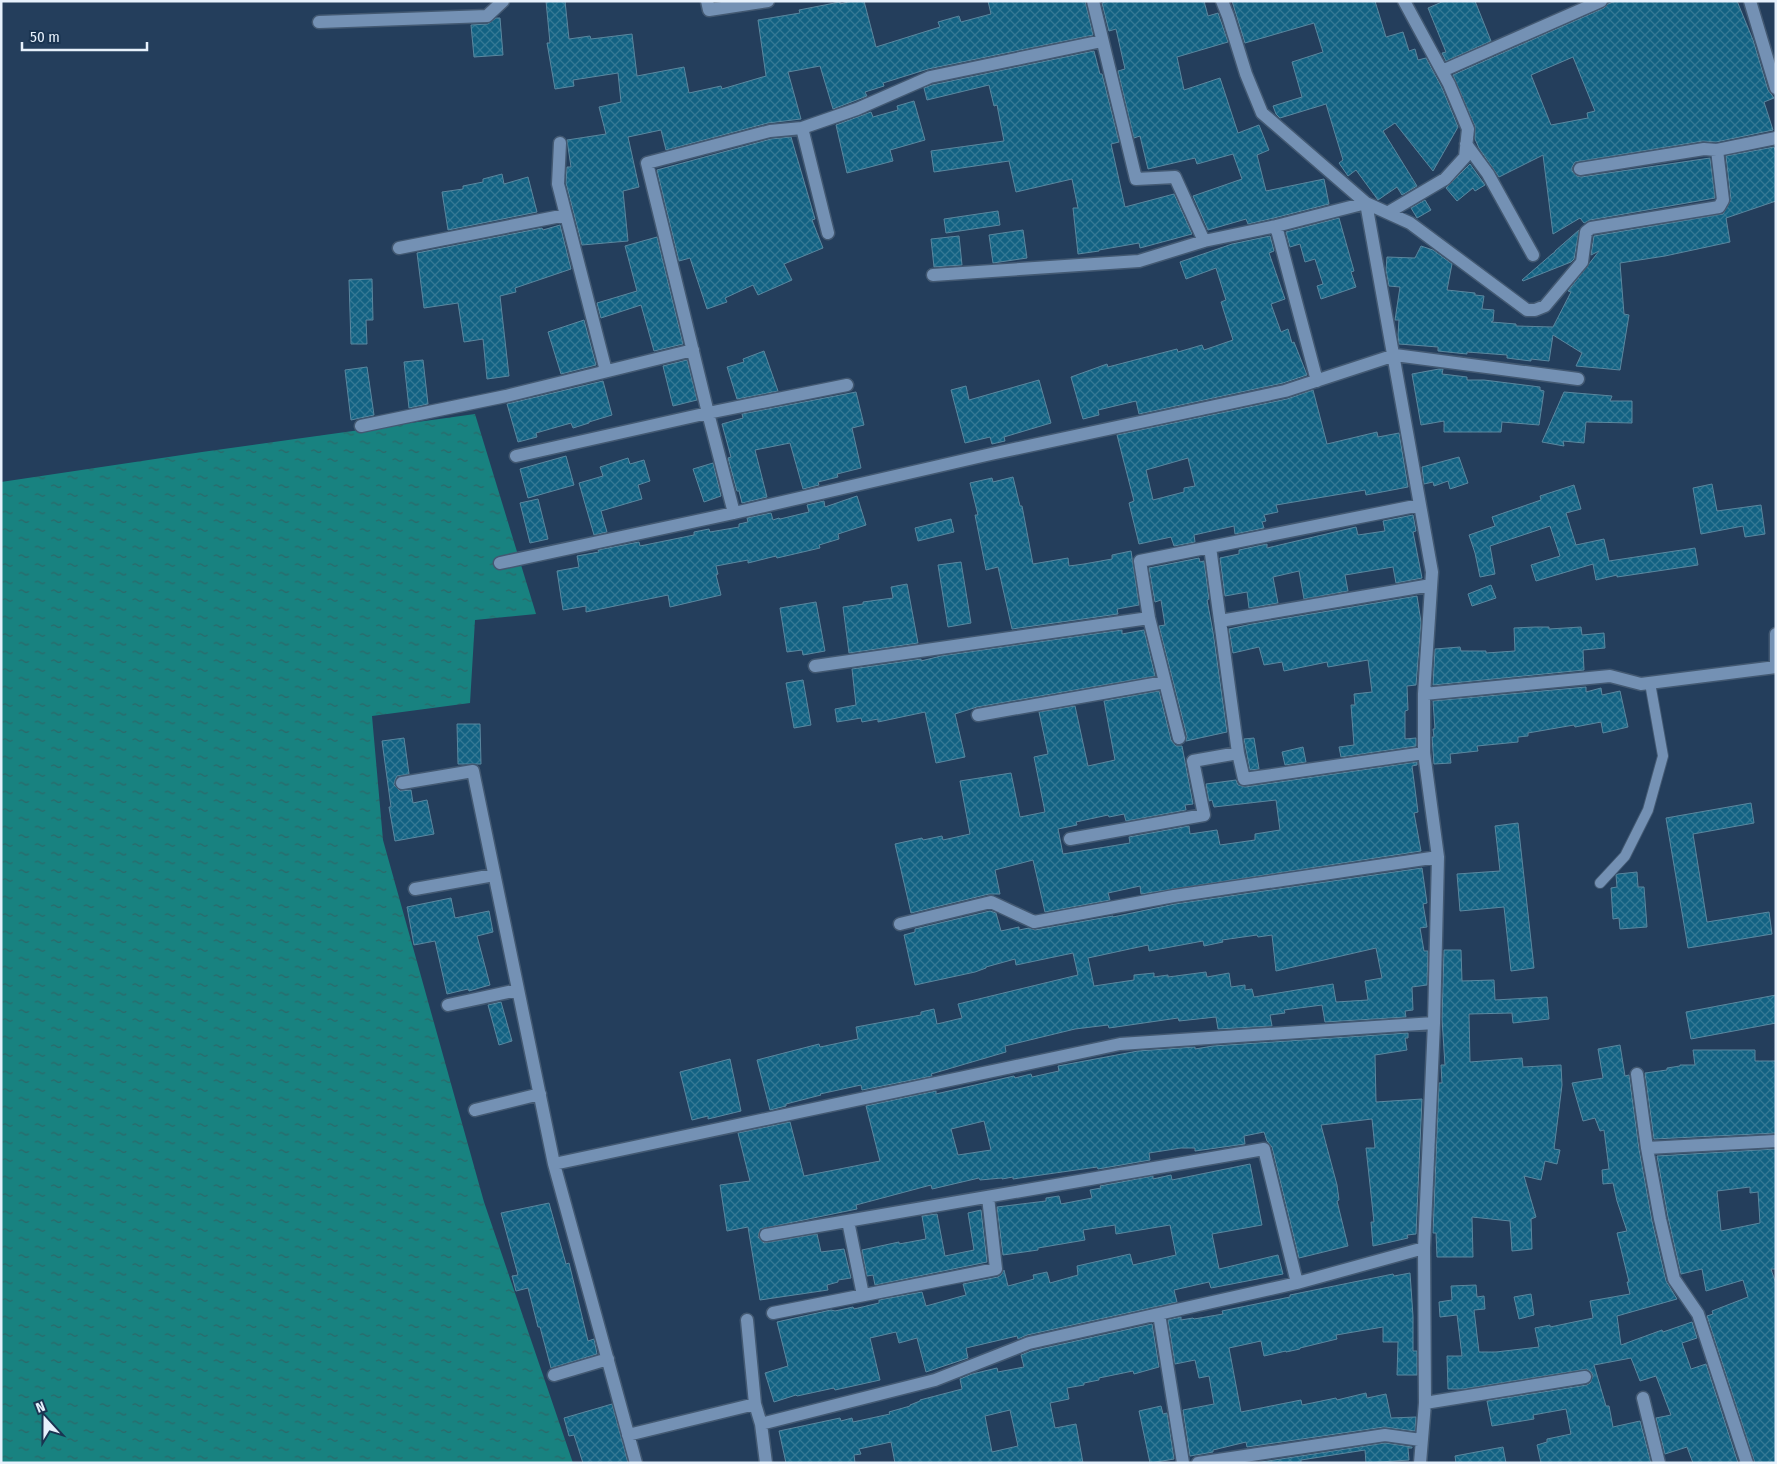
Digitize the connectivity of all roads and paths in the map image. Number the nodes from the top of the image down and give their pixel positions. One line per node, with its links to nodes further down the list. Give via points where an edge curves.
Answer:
1 (503, 1): 9 (street, via 487,16)
2 (707, 1): 3 (street, via 709,10)
3 (768, 1)
4 (1093, 1): 10 (street)
5 (1222, 1): 19 (street, via 1262,112)
6 (1404, 1): 11 (street)
7 (1601, 1): 11 (street)
8 (1750, 1): 12 (street)
9 (319, 22)
10 (1102, 41): 13 (street, via 930,77 857,109); 24 (street, via 1136,178 1175,176)
11 (1442, 71): 16 (street, via 1468,130)
12 (1776, 88)
13 (802, 128): 23 (street); 28 (street, via 770,130 646,163)
14 (1776, 138): 17 (street)
15 (560, 143): 21 (street, via 558,184)
16 (1466, 144): 20 (street, via 1465,157 1445,179); 26 (street, via 1488,174)
17 (1717, 150): 18 (street, via 1704,149); 20 (street, via 1723,200 1719,207 1591,228 1586,232 1582,262 1545,306 1535,310 1527,310 1410,223)
18 (1580, 169)
19 (1366, 204): 20 (street); 22 (street); 29 (street)
20 (1389, 212)
21 (566, 215): 25 (street); 30 (street)
22 (1276, 226): 24 (street); 32 (street)
23 (828, 233)
24 (1204, 241): 27 (street, via 1139,261)
25 (399, 248)
26 (1533, 256)
27 (933, 275)
28 (693, 350): 30 (street); 34 (street)
29 (1393, 356): 31 (street); 32 (street); 37 (street)
30 (606, 370): 35 (street, via 506,396)
31 (1578, 379)
32 (1317, 381): 38 (street, via 1285,391)
33 (847, 385): 34 (street)
34 (708, 412): 36 (street); 38 (street)
35 (361, 426)
36 (516, 456)
37 (1420, 505): 39 (street); 41 (street)
38 (734, 513): 40 (street)
39 (1210, 547): 42 (street, via 1140,560); 43 (street)
40 (500, 563)
41 (1432, 586): 43 (street); 49 (street)
42 (1149, 618): 45 (street); 47 (street)
43 (1220, 621): 52 (street)
44 (1776, 634): 46 (street)
45 (815, 666)
46 (1776, 667): 48 (street)
47 (1164, 682): 50 (street); 51 (street)
48 (1650, 683): 49 (street, via 1641,684 1610,676); 58 (lane, via 1663,756 1648,810 1625,856)
49 (1424, 694): 53 (street)
50 (978, 715)
51 (1179, 738)
52 (1238, 753): 53 (street, via 1244,779); 55 (street, via 1193,762 1204,815)
53 (1424, 753): 56 (street)
54 (402, 783): 57 (street, via 473,771)
55 (1070, 839)
56 (1438, 857): 60 (street, via 1174,896 1034,922 991,902); 63 (street)
57 (494, 876): 59 (street); 61 (street)
58 (1600, 883)
59 (415, 889)
60 (900, 924)
61 (518, 990): 62 (street); 65 (street)
62 (448, 1005)
63 (1434, 1023): 69 (street, via 1120,1044); 73 (street)
64 (1637, 1074): 68 (street)
65 (540, 1094): 66 (street); 69 (street)
66 (475, 1110)
67 (1776, 1141): 68 (street)
68 (1647, 1148): 94 (street, via 1674,1279 1698,1314)
69 (554, 1164): 79 (street)
70 (988, 1197): 71 (street); 74 (street, via 1264,1149); 75 (street, via 996,1269)
71 (848, 1221): 72 (street); 75 (street)
72 (766, 1235)
73 (1424, 1248): 74 (street); 83 (street)
74 (1297, 1283): 77 (street)
75 (863, 1295): 76 (street)
76 (773, 1313)
77 (1159, 1314): 85 (street, via 1028,1342 935,1380); 90 (street)
78 (747, 1320): 84 (street)
79 (608, 1359): 80 (street); 86 (street)
80 (554, 1375)
81 (1585, 1377): 83 (street)
82 (1643, 1398): 93 (street)
83 (1425, 1403): 87 (street)
84 (755, 1404): 85 (street); 86 (street)
85 (760, 1424): 89 (street)
86 (628, 1435): 88 (street)
87 (1422, 1440): 91 (street, via 1385,1435); 92 (street)
88 (636, 1463)
89 (766, 1463)
90 (1183, 1463)
91 (1198, 1463)
92 (1420, 1463)
93 (1659, 1463)
94 (1747, 1463)

